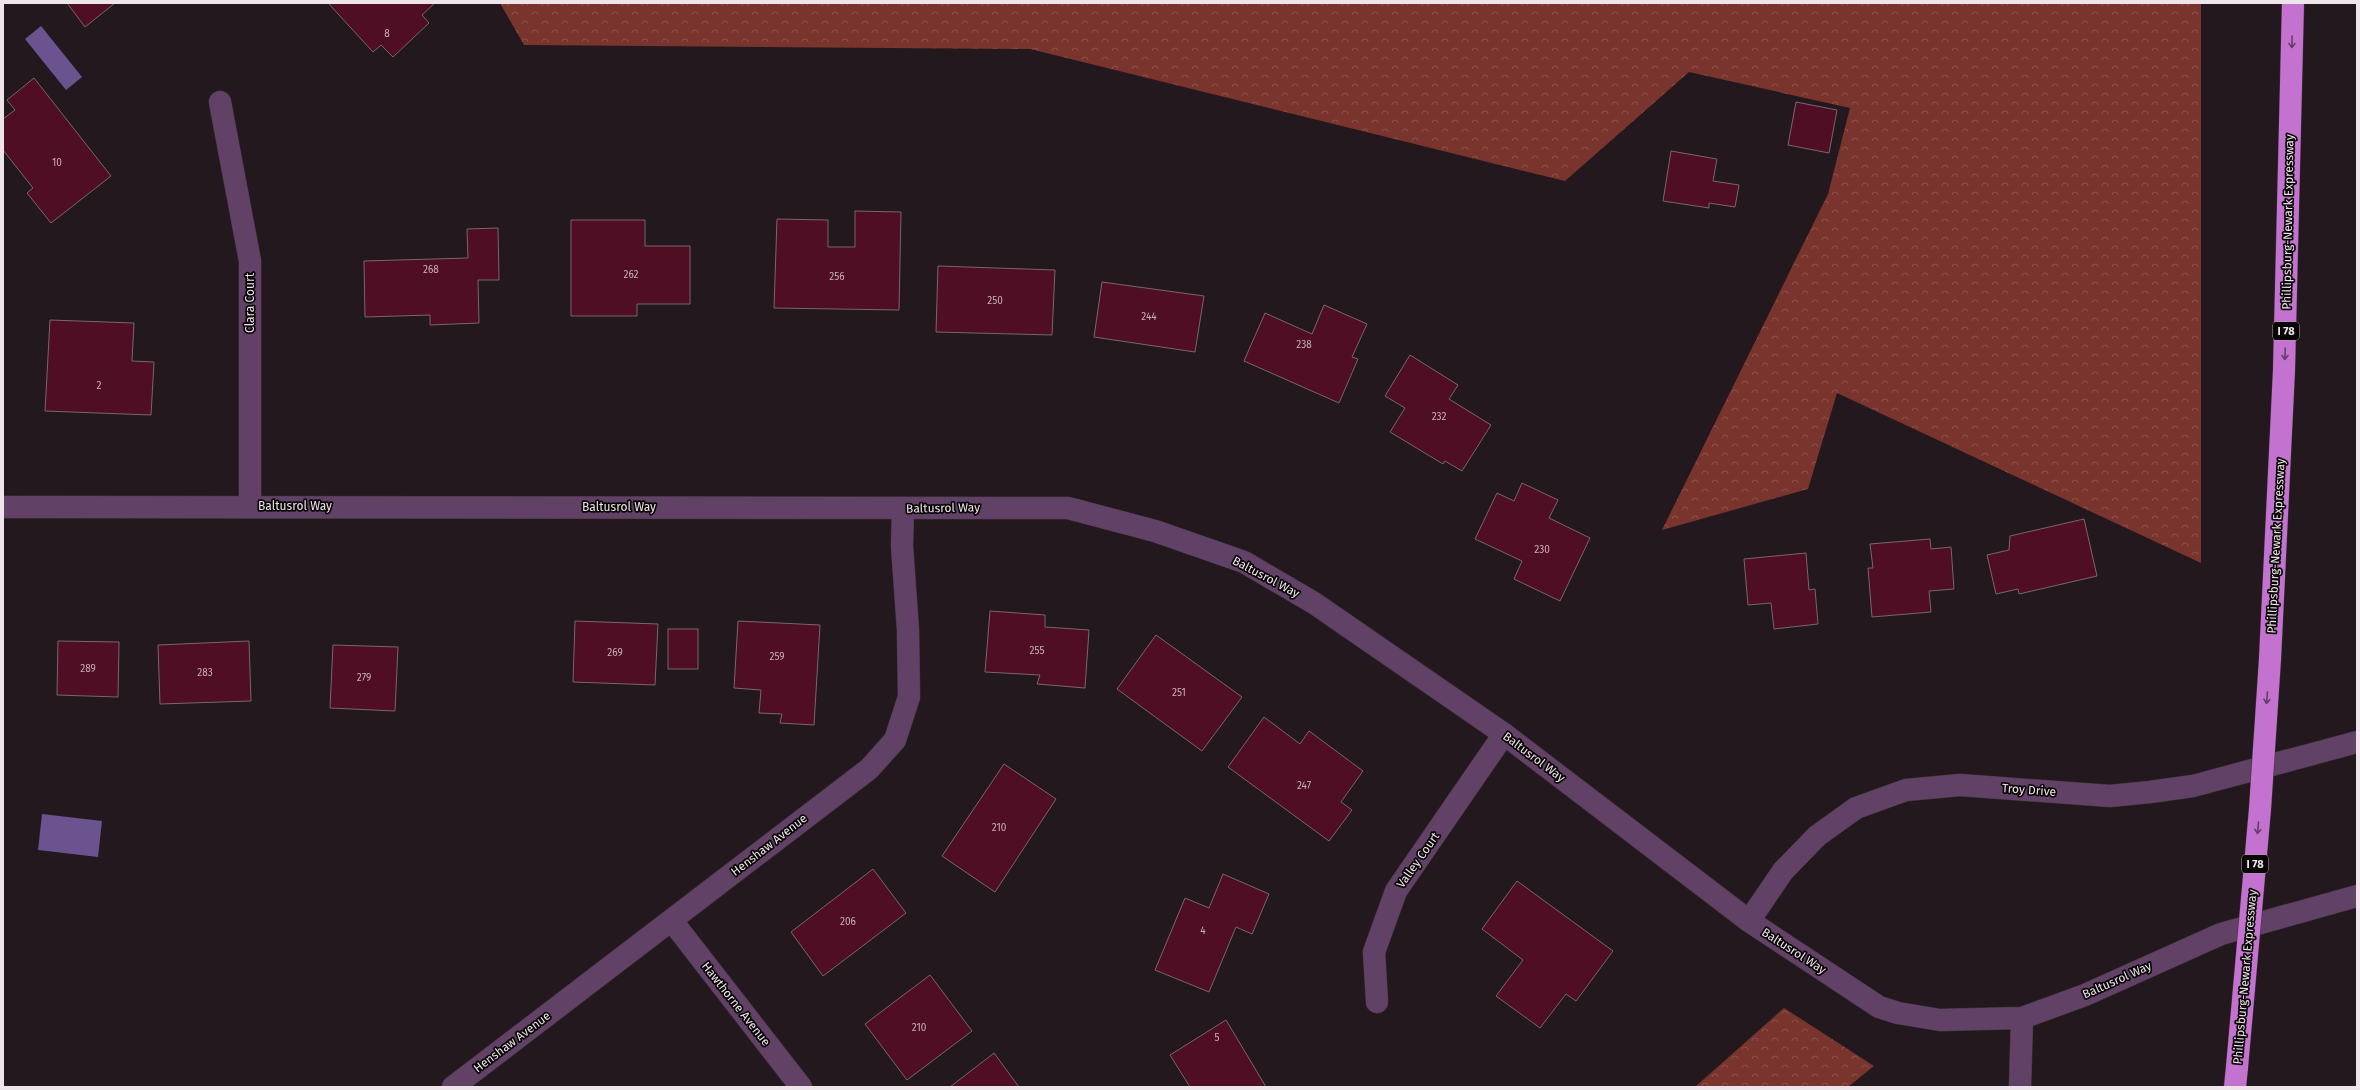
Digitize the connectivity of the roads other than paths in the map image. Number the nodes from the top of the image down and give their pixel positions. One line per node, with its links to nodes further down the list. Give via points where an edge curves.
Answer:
1 (2293, 3): 13 (highway, Phillipsburg-Newark Expressway / I 78, one-way to 13, bridge, via 2285,362 2270,660)
2 (220, 102): 3 (street, Clara Court, via 250,261)
3 (250, 506): 4 (street, Baltusrol Way); 5 (street, Baltusrol Way)
4 (3, 507)
5 (903, 508): 6 (street, Baltusrol Way, via 1068,508 1155,531 1244,562 1314,603); 9 (street, Henshaw Avenue, via 902,546 908,630 908,697 895,740 869,769)
6 (1504, 734): 10 (street, Baltusrol Way); 11 (street, Valley Court, via 1396,892 1374,952)
7 (2357, 742): 10 (street, Troy Drive, via 2193,786 2150,792 2110,796 1960,785 1906,790 1856,808 1817,836 1783,870)
8 (2357, 896): 12 (street, Baltusrol Way, via 2220,934 2085,995)
9 (672, 921): 14 (street, Henshaw Avenue); 15 (street, Hawthorne Avenue)
10 (1749, 921): 12 (street, Baltusrol Way, via 1879,1007 1940,1020)
11 (1377, 1002)
12 (2022, 1018): 16 (street)
13 (2236, 1077)
14 (453, 1087)
15 (801, 1087)
16 (2020, 1087)

